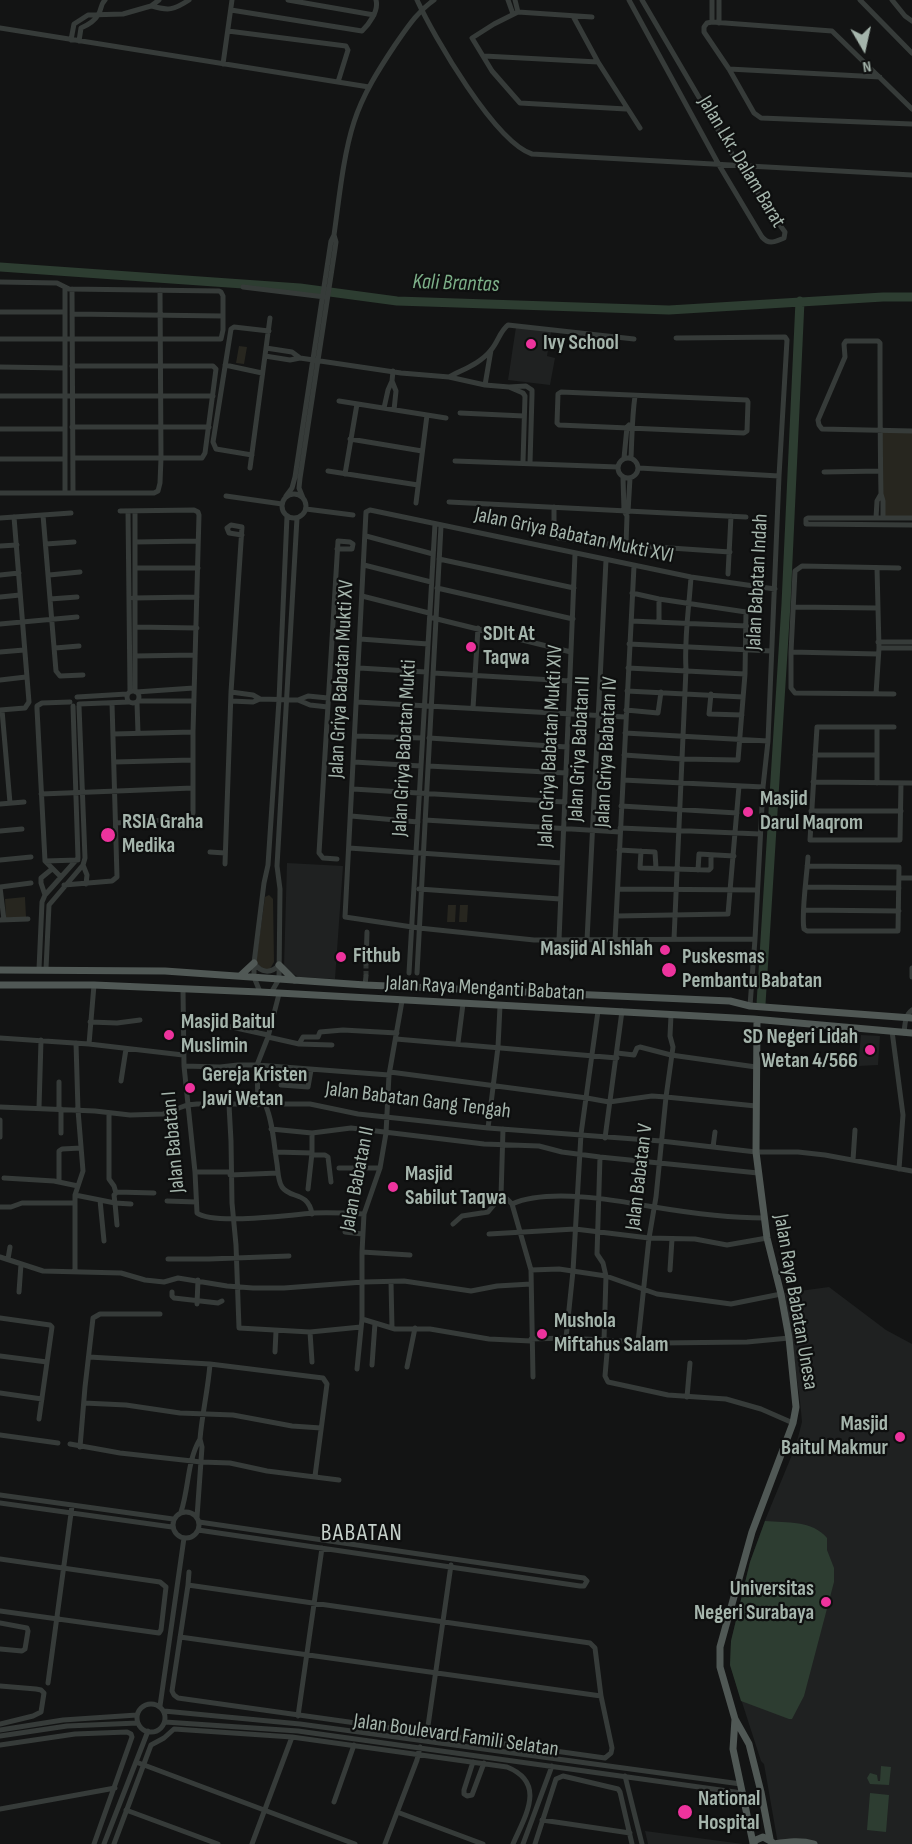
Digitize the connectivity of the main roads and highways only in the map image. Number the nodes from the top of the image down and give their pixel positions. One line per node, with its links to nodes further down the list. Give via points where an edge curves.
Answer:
1 (254, 963): 5 (main road)
2 (279, 965): 6 (main road)
3 (0, 970): 4 (main road)
4 (42, 974): 5 (main road, Jalan Raya Menganti Babatan, via 165,971); 7 (main road, Jalan Raya Menganti Babatan); 8 (main road, Jalan Raya Menganti Babatan, via 94,985 463,1005 500,1006)
5 (240, 976): 6 (main road, Jalan Raya Menganti Babatan)
6 (294, 980): 8 (main road, Jalan Raya Menganti Babatan, via 412,987)
7 (0, 985)
8 (517, 1000): 9 (main road, Jalan Raya Menganti Babatan, via 730,1001); 11 (main road, Jalan Raya Menganti Babatan, via 598,1011)
9 (750, 1006): 10 (main road, Jalan Raya Menganti Babatan); 11 (main road)
10 (909, 1018)
11 (755, 1020): 12 (main road, Jalan Raya Menganti Babatan); 13 (main road, Jalan Raya Babatan Unesa, via 758,1173 767,1238 789,1338 796,1407 752,1532 720,1647 720,1667)
12 (908, 1033)
13 (735, 1719): 14 (main road); 15 (main road)
14 (749, 1744): 15 (main road, via 739,1741); 16 (main road)
15 (733, 1749): 17 (main road)
16 (771, 1840): 17 (main road); 18 (main road)
17 (753, 1841)
18 (814, 1844)

